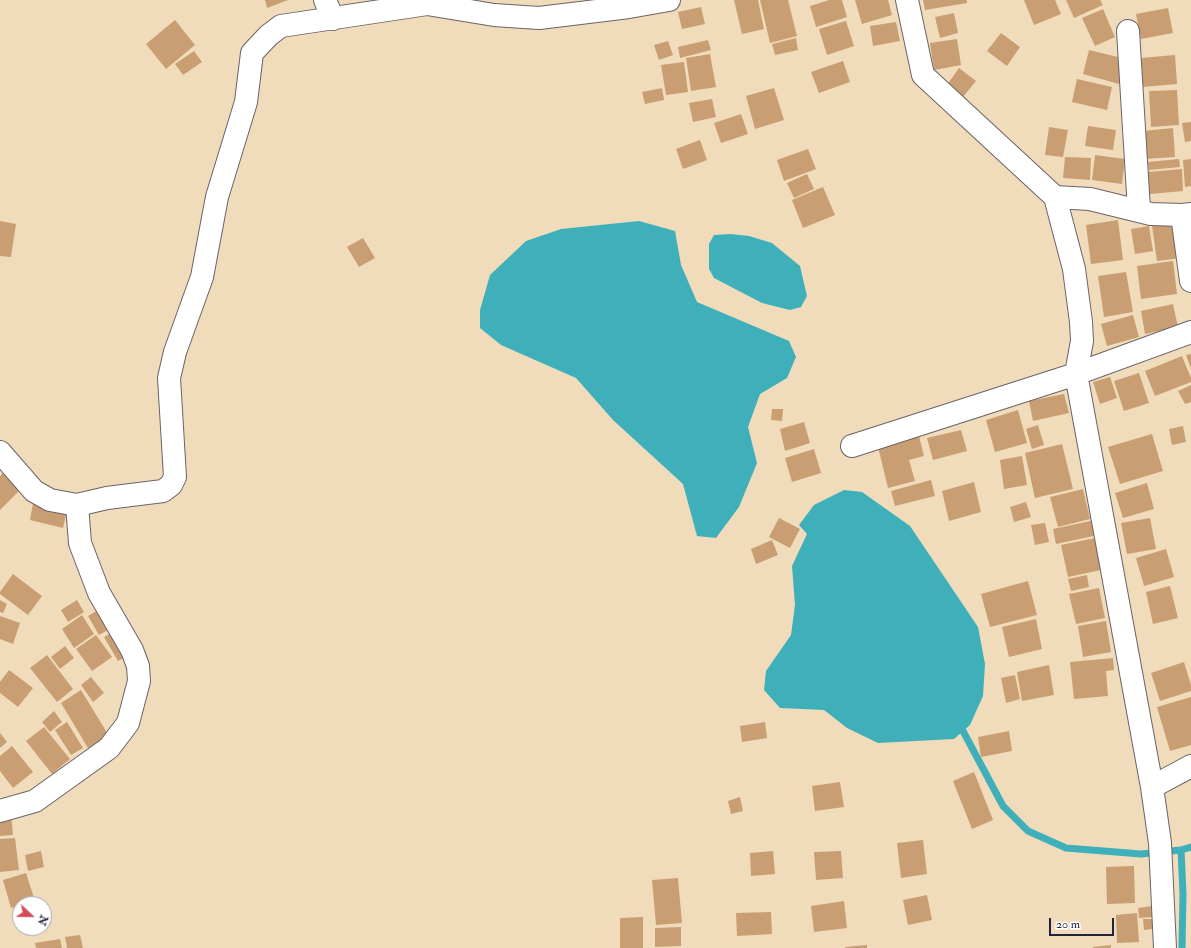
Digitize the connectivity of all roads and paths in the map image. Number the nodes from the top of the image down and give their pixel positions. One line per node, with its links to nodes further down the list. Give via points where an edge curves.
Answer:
1 (669, 0): 3 (street, via 629,8 539,18 494,15)
2 (907, 0): 6 (street, via 923,75)
3 (427, 2): 4 (street)
4 (329, 9): 14 (street, via 281,26 252,53 246,102 217,197 202,277 175,352 169,378 175,465 175,477 171,485 163,491 107,498)
5 (1128, 31): 7 (street)
6 (1055, 196): 7 (street); 11 (street, via 1074,269 1081,322 1082,341)
7 (1139, 210): 8 (street, via 1151,214)
8 (1187, 214): 9 (street)
9 (1191, 281)
10 (1191, 332): 11 (street)
11 (1076, 374): 12 (street); 16 (street)
12 (852, 446)
13 (0, 452): 14 (street, via 34,491 50,500)
14 (77, 505): 17 (street, via 80,543 99,593 132,650 138,666 139,681 128,723 109,748 35,801)
15 (1191, 766): 16 (street)
16 (1152, 787): 18 (street, via 1160,851)
17 (0, 811)
18 (1165, 948)

